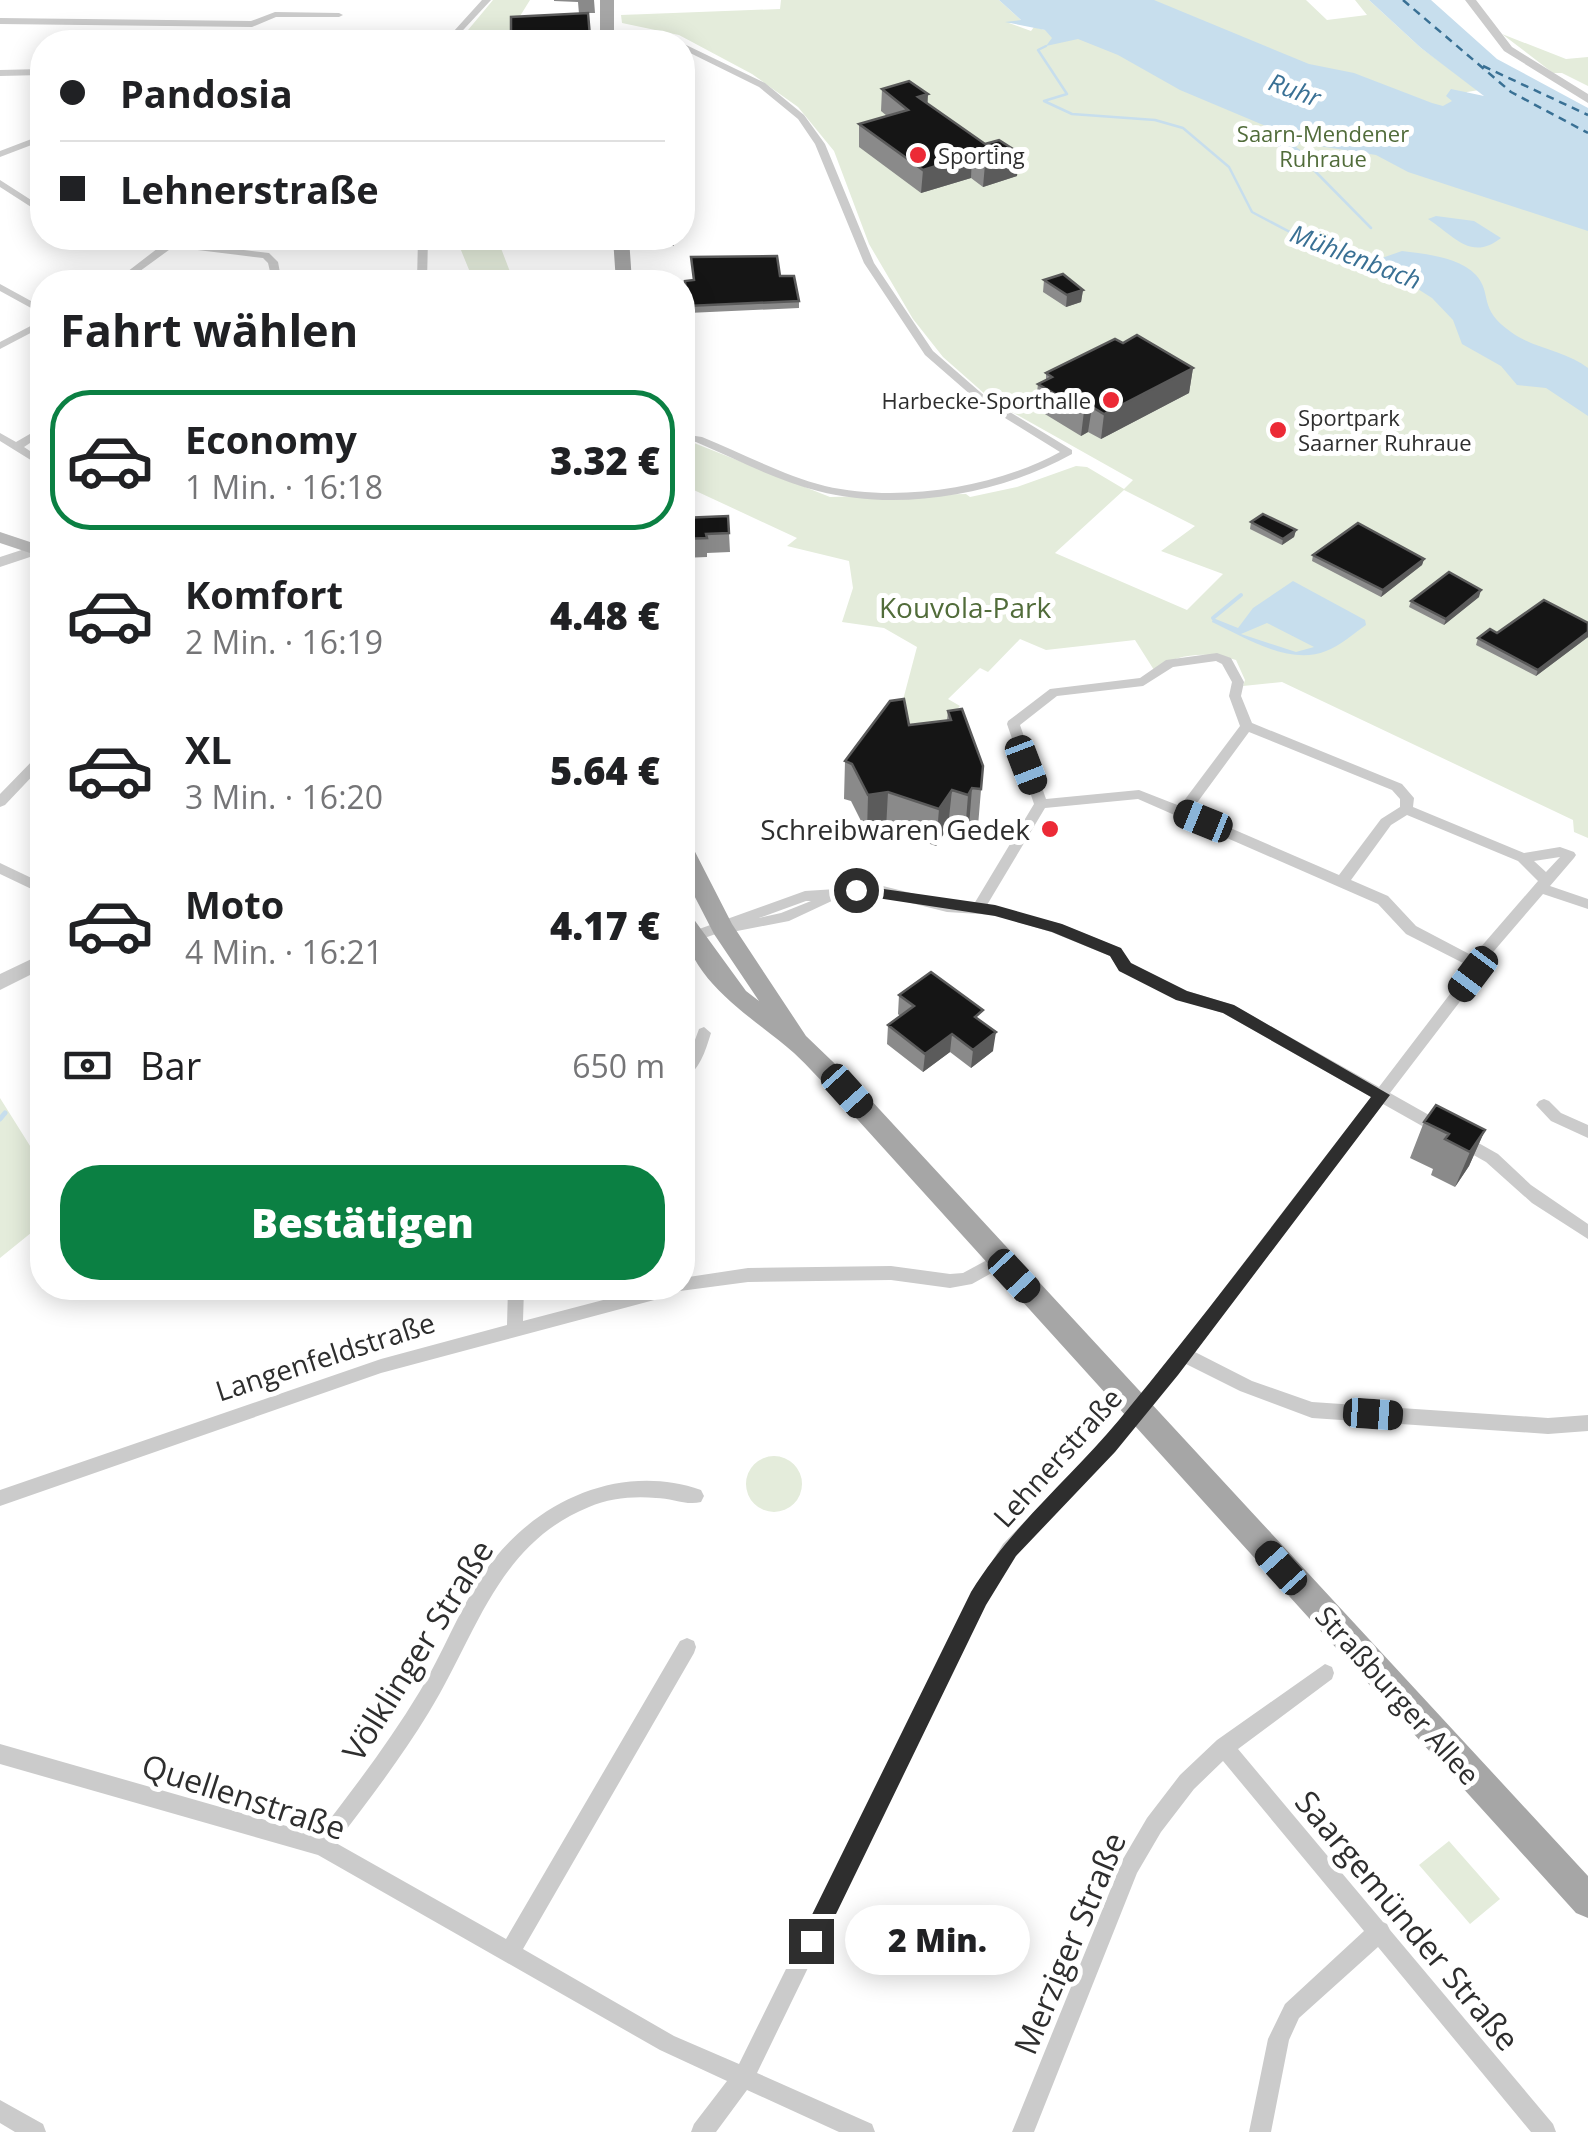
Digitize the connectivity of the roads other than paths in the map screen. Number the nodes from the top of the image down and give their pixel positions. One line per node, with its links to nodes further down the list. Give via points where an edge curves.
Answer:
1 (487, 0): 8 (street)
2 (606, 0): 9 (main road)
3 (1470, 0): 13 (street, via 1498,40)
4 (339, 15): 6 (street, via 275,14)
5 (0, 21): 6 (street)
6 (252, 24): 7 (street)
7 (250, 30)
8 (459, 30)
9 (607, 30)
10 (695, 52): 30 (street, via 762,85 801,117 820,144 869,263 929,353 983,400 1068,452 1026,475 968,489 854,494 820,488)
11 (30, 72): 12 (street)
12 (0, 73)
13 (1588, 98)
14 (30, 143): 15 (street)
15 (0, 154)
16 (0, 183): 17 (street)
17 (13, 192): 18 (street); 19 (street)
18 (0, 198)
19 (30, 203)
20 (162, 250): 22 (street)
21 (230, 250): 23 (street, via 266,255)
22 (135, 270)
23 (274, 270)
24 (0, 287): 25 (street)
25 (30, 304)
26 (30, 330): 27 (street)
27 (0, 346)
28 (0, 436): 31 (street)
29 (30, 438): 31 (street)
30 (695, 439)
31 (18, 446): 32 (street)
32 (30, 455)
33 (0, 537): 34 (main road)
34 (30, 547)
35 (30, 553): 36 (street)
36 (0, 562)
37 (1247, 726): 40 (street, via 1238,682 1228,661 1217,657 1170,663 1143,682 1054,692 1012,728); 41 (street, via 1396,787); 42 (street)
38 (30, 771): 39 (street)
39 (0, 802)
40 (1041, 804): 42 (street, via 1130,793); 50 (street)
41 (1406, 808): 43 (street); 46 (street, via 1386,822)
42 (1182, 812): 46 (street)
43 (1524, 858): 48 (street); 48 (street, via 1569,855)
44 (0, 868): 47 (street)
45 (695, 874): 51 (main road, Straßburger Allee)
46 (1342, 882): 54 (street, via 1384,900 1411,930)
47 (30, 884)
48 (1544, 885): 49 (street); 54 (street, Lehnerstraße)
49 (1588, 904)
50 (978, 908): 51 (street, via 883,891 832,895 756,925); 60 (street, via 1116,952 1125,967 1182,996 1228,1009)
51 (722, 928): 52 (street); 58 (main road, Straßburger Allee)
52 (695, 929)
53 (695, 939): 58 (main road, Straßburger Allee, via 737,997)
54 (1475, 963): 60 (street, Lehnerstraße)
55 (30, 968): 56 (street)
56 (0, 984)
57 (704, 1033): 59 (street)
58 (802, 1047): 64 (main road, Straßburger Allee)
59 (695, 1059)
60 (1382, 1095): 63 (street, via 1492,1158 1568,1223); 69 (street, Lehnerstraße)
61 (1544, 1105): 62 (street)
62 (1588, 1132)
63 (1588, 1232)
64 (1000, 1260): 65 (street, via 950,1281 892,1274 748,1275); 70 (main road, Straßburger Allee)
65 (695, 1283)
66 (515, 1300): 68 (street)
67 (623, 1300): 68 (street, Langenfeldstraße)
68 (514, 1326): 73 (street, Langenfeldstraße, via 233,1414)
69 (1183, 1354): 70 (street, Lehnerstraße); 71 (street, via 1312,1410)
70 (1136, 1411): 79 (main road, Straßburger Allee); 82 (street, Lehnerstraße, via 1009,1550 978,1599)
71 (1588, 1423)
72 (694, 1496): 78 (street, Völklinger Straße, via 641,1486 605,1490 530,1531 474,1606 396,1746)
73 (0, 1498)
74 (687, 1647): 81 (street)
75 (1325, 1673): 76 (street, Merziger Straße)
76 (1224, 1748): 80 (street, Saargemünder Straße); 87 (street, Merziger Straße, via 1154,1824 1130,1866)
77 (0, 1754): 78 (street, Quellenstraße)
78 (322, 1846): 81 (street, Quellenstraße)
79 (1588, 1901)
80 (1380, 1932): 88 (street, via 1292,2011 1279,2039); 89 (street, Saargemünder Straße)
81 (512, 1950): 82 (street, Quellenstraße, via 667,2044)
82 (744, 2078): 85 (street, Lehnerstraße); 86 (street, Quellenstraße)
83 (0, 2111): 84 (street)
84 (35, 2132)
85 (702, 2132)
86 (864, 2132)
87 (1022, 2132)
88 (1260, 2132)
89 (1544, 2132)

